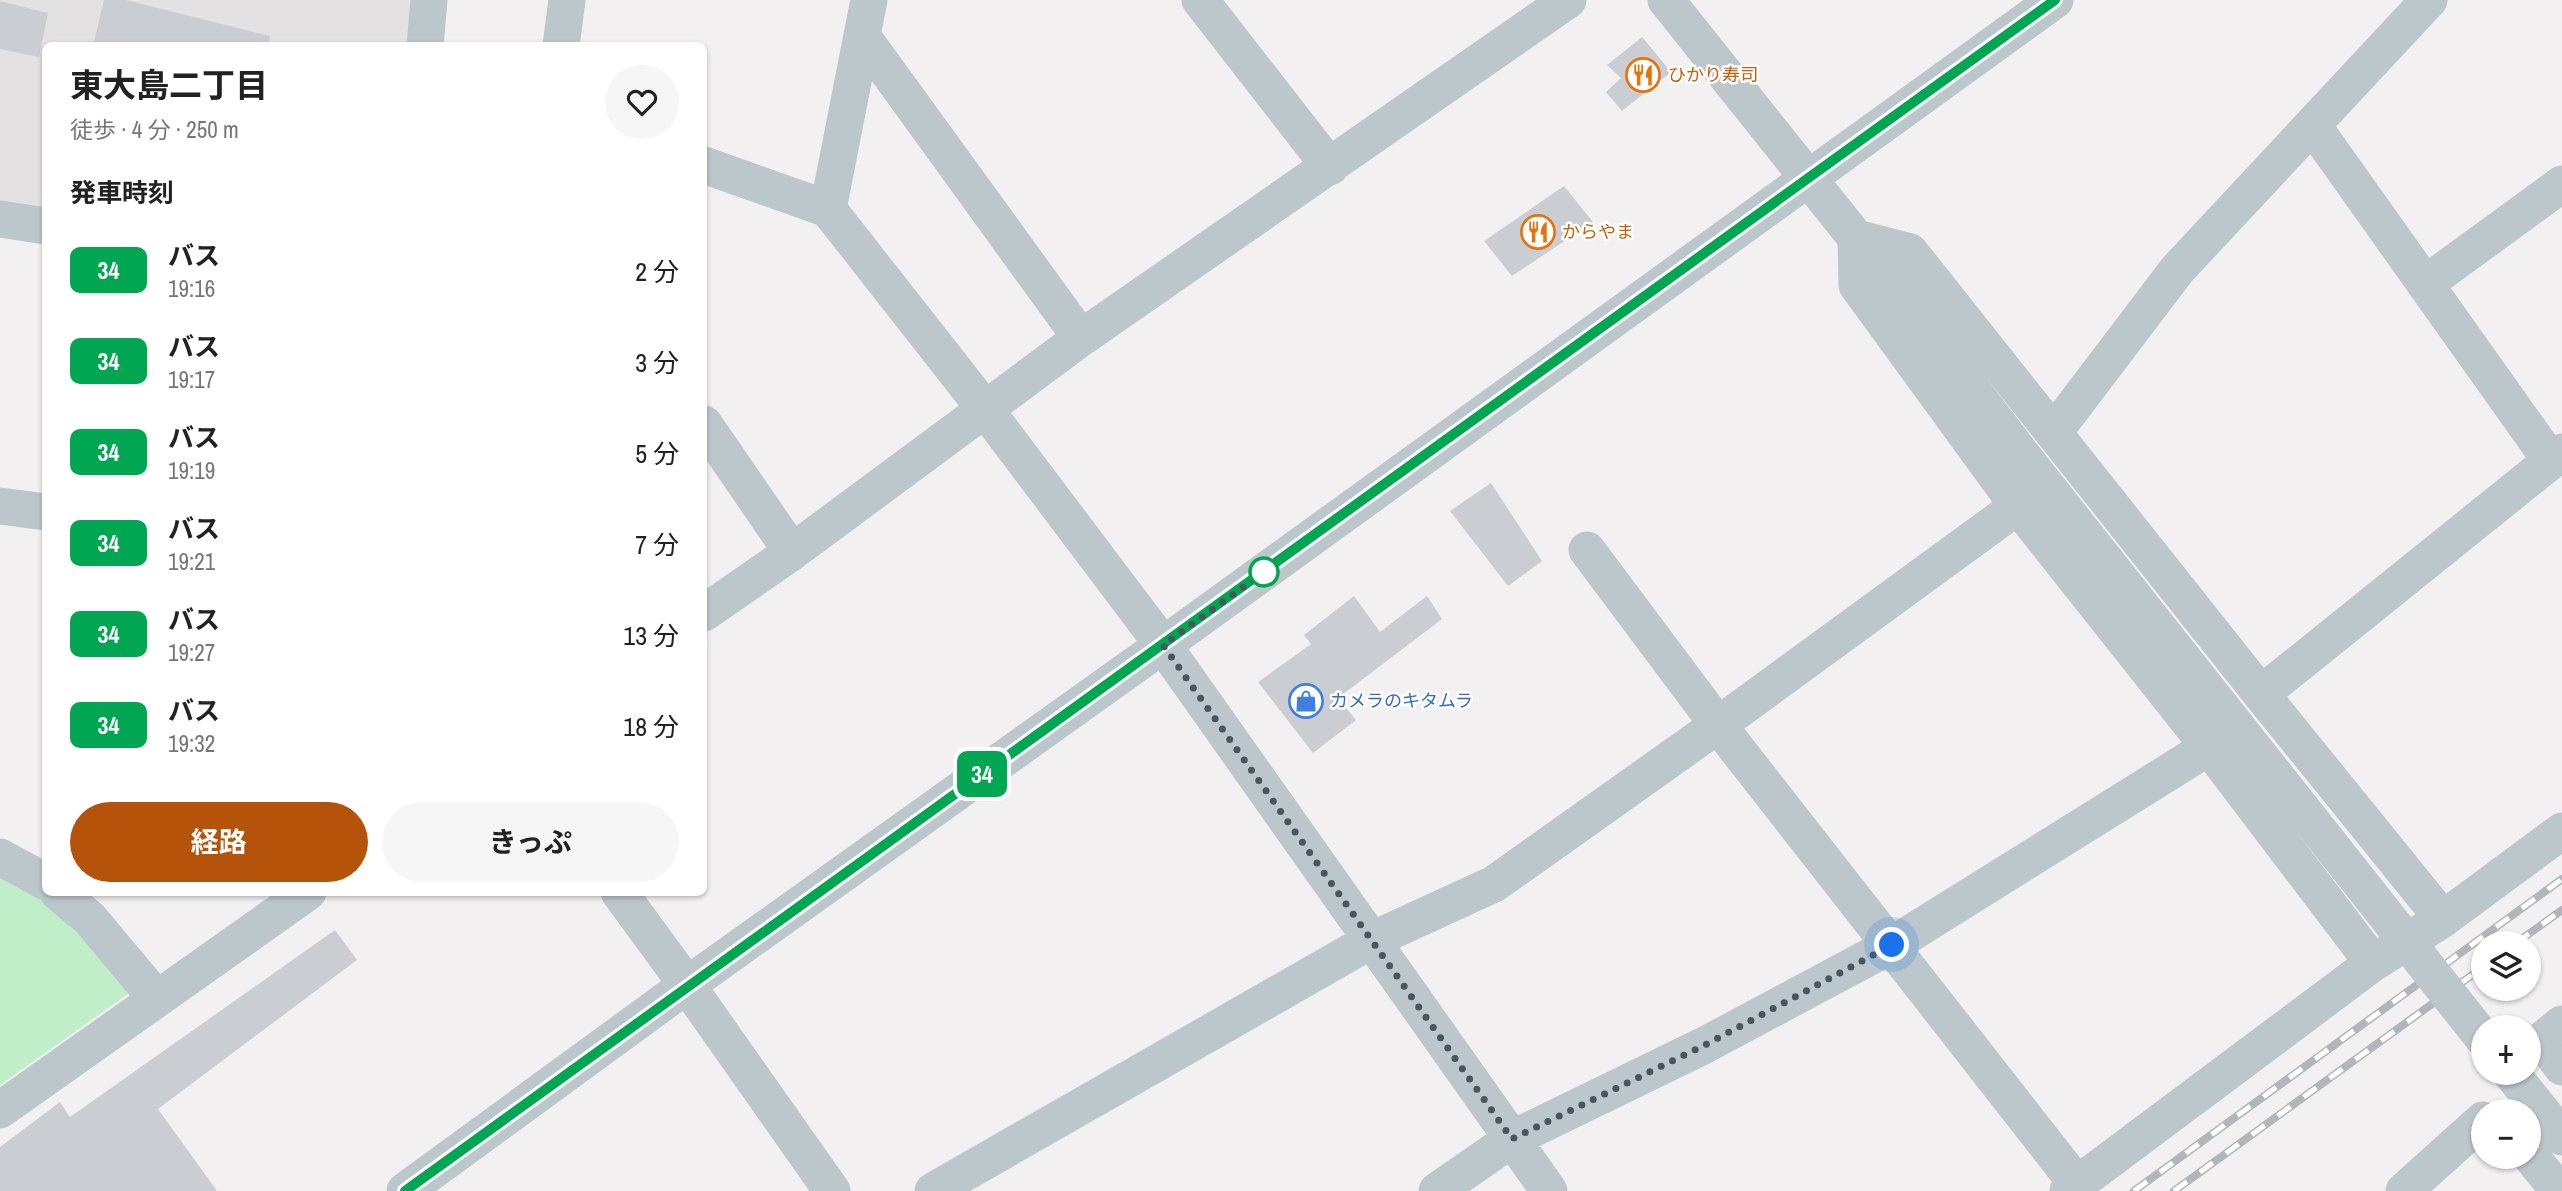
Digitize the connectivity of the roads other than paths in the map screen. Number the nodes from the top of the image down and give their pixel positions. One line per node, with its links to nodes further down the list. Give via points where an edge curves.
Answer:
1 (429, 0): 10 (street)
2 (567, 0): 11 (street)
3 (869, 0): 9 (street)
4 (1200, 0): 14 (street)
5 (1568, 0): 14 (street)
6 (1666, 0): 15 (street)
7 (2055, 0): 15 (street)
8 (2429, 0): 12 (street)
9 (862, 36): 17 (street); 22 (street)
10 (425, 42)
11 (562, 42)
12 (2313, 126): 21 (street); 25 (street, via 2177,270)
13 (707, 166): 17 (street)
14 (1330, 167): 22 (street)
15 (1810, 178): 20 (street); 33 (street)
16 (2562, 184): 21 (street)
17 (828, 209): 23 (street)
18 (0, 219): 19 (street)
19 (42, 225)
20 (1856, 238): 25 (street, via 1910,253); 28 (street, via 1857,285); 49 (street, bridge)
21 (2425, 284): 26 (street)
22 (1081, 338): 23 (street)
23 (985, 408): 31 (street); 33 (street)
24 (707, 428): 31 (street)
25 (2054, 432): 34 (street)
26 (2556, 457): 34 (street)
27 (0, 506): 29 (street)
28 (2018, 506): 35 (street); 36 (street)
29 (42, 511)
30 (1587, 550): 35 (street)
31 (792, 552): 32 (street)
32 (707, 610)
33 (1163, 645): 44 (street); 47 (street)
34 (2260, 694): 43 (street)
35 (1718, 725): 44 (street, via 1494,884); 45 (street)
36 (2209, 747): 45 (street); 46 (street)
37 (2562, 831): 43 (street)
38 (0, 857): 39 (street)
39 (42, 880)
40 (63, 896): 48 (street, via 90,919)
41 (302, 896): 48 (street)
42 (622, 896): 47 (street)
43 (2443, 919): 46 (street)
44 (1372, 940): 56 (street); 61 (street)
45 (1892, 945): 56 (street, via 1705,1045); 58 (street)
46 (2373, 963): 58 (street)
47 (687, 985): 59 (street); 60 (street)
48 (157, 999): 53 (street)
49 (2471, 1023)
50 (2562, 1024): 51 (street, via 2542,1040)
51 (2562, 1067)
52 (2521, 1085): 55 (street)
53 (0, 1110)
54 (2471, 1131): 64 (street)
55 (2562, 1137)
56 (1512, 1139): 62 (street); 63 (street)
57 (2541, 1169): 65 (street)
58 (2072, 1188)
59 (405, 1191)
60 (832, 1191)
61 (933, 1191)
62 (1437, 1191)
63 (1549, 1191)
64 (2404, 1191)
65 (2559, 1191)

